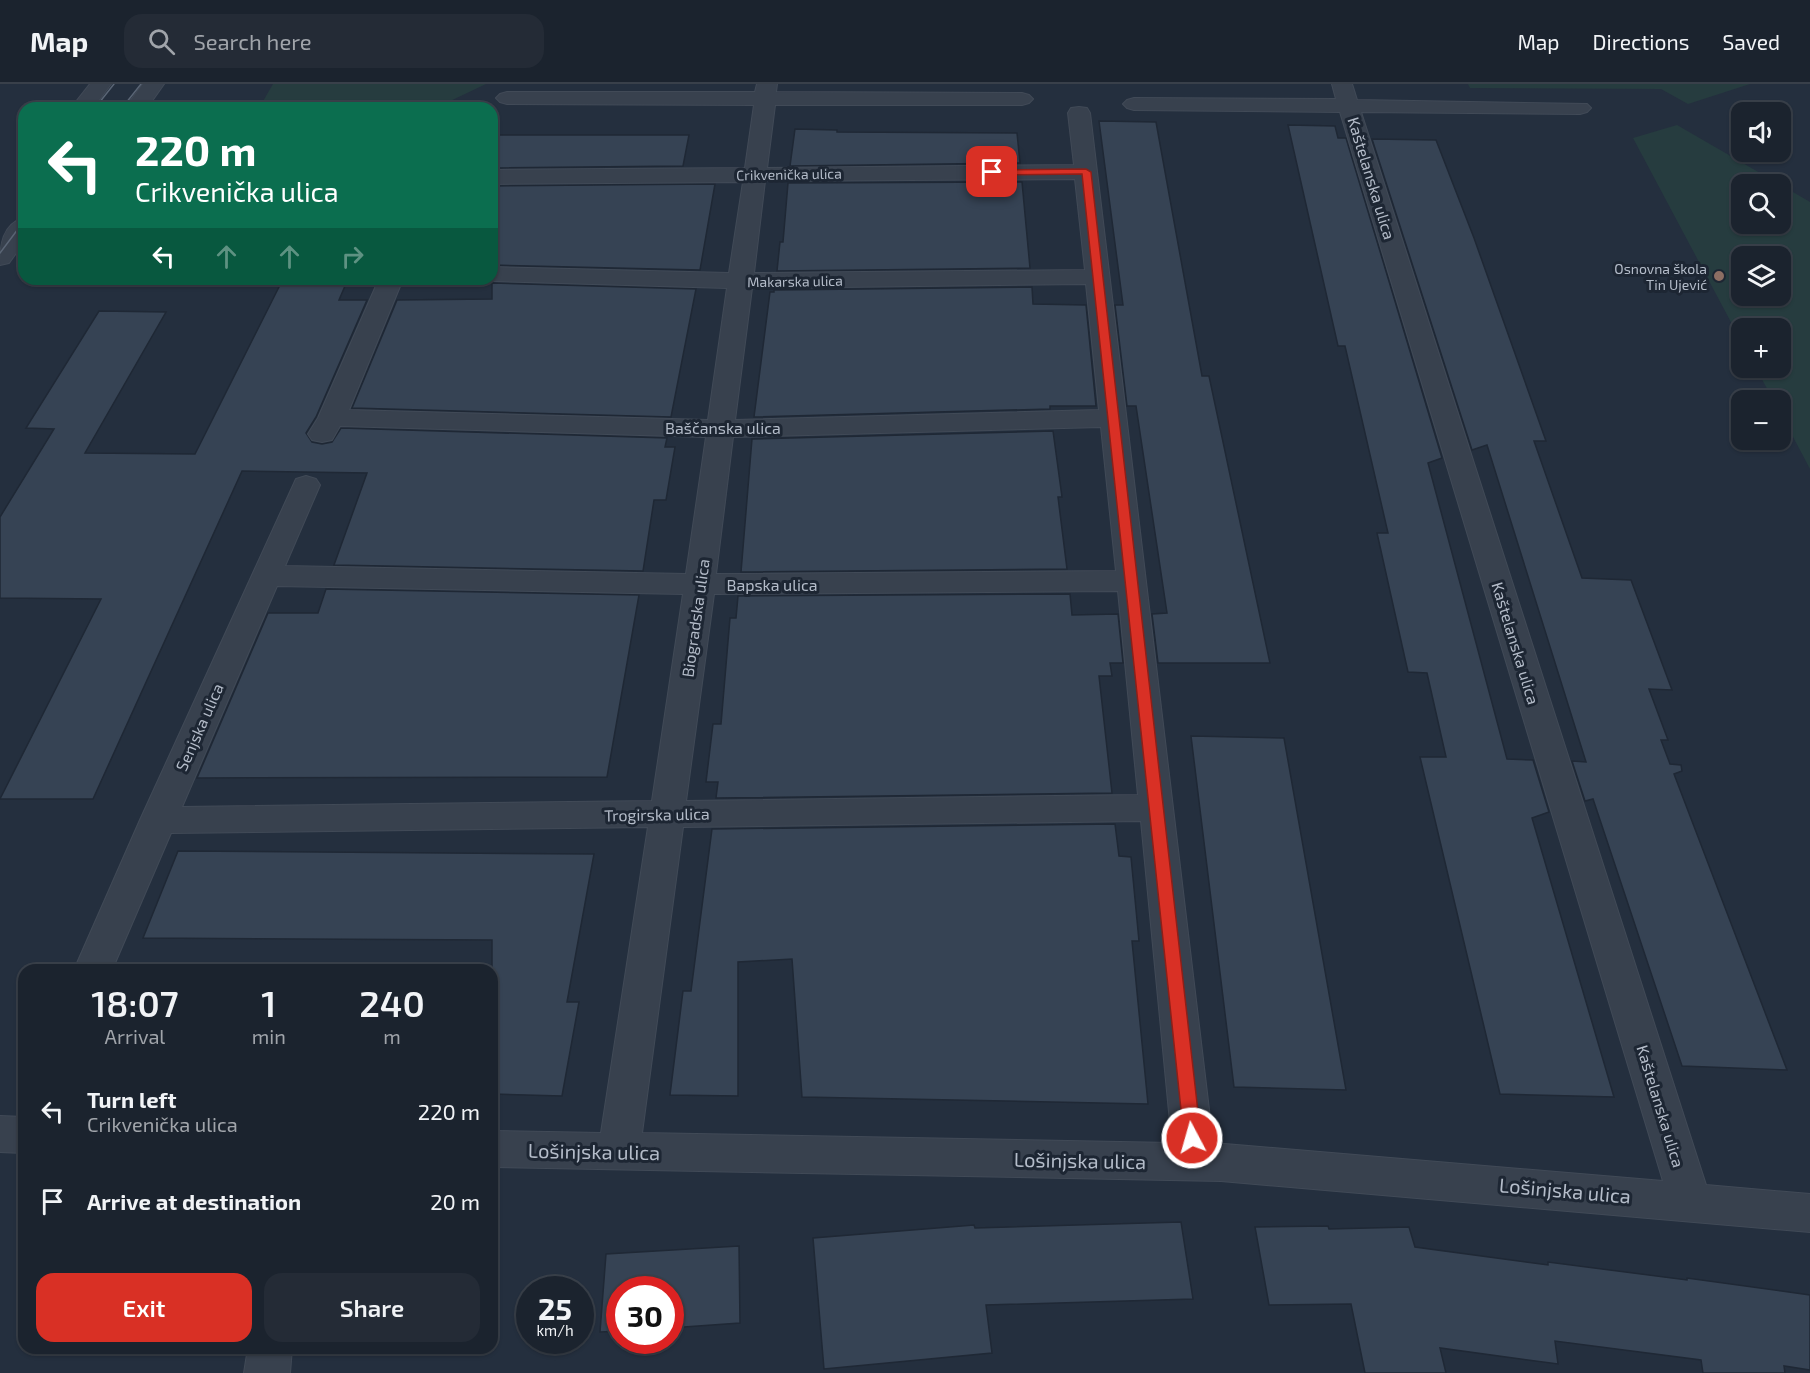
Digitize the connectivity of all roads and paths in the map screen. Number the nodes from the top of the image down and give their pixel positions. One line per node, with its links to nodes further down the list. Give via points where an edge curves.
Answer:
1 (101, 84): 7 (street)
2 (154, 84): 8 (street)
3 (766, 92): 5 (street); 6 (street); 13 (street, Biogradska ulica)
4 (1346, 96): 9 (street); 10 (street); 34 (street, Kaštelanska ulica)
5 (507, 98)
6 (1022, 99)
7 (87, 102)
8 (140, 102)
9 (1134, 104)
10 (1580, 108)
11 (1079, 113): 12 (street)
12 (1086, 172): 13 (street, Crikvenička ulica); 18 (street)
13 (755, 175): 14 (street, Crikvenička ulica); 19 (street, Biogradska ulica)
14 (498, 177)
15 (18, 233): 16 (street)
16 (0, 258)
17 (498, 274): 19 (street, Makarska ulica)
18 (1098, 277): 19 (street, Makarska ulica); 21 (street)
19 (740, 281): 22 (street, Biogradska ulica)
20 (388, 285): 22 (street, Baščanska ulica, via 326,427)
21 (1114, 418): 22 (street, Baščanska ulica); 25 (street)
22 (722, 429): 26 (street, Biogradska ulica)
23 (306, 485): 24 (street, Senjska ulica)
24 (267, 576): 26 (street, Bapska ulica); 29 (street, Senjska ulica)
25 (1132, 581): 26 (street, Bapska ulica); 27 (street)
26 (700, 584): 28 (street, Biogradska ulica)
27 (1157, 808): 28 (street, Trogirska ulica); 33 (street)
28 (667, 814): 29 (street, Trogirska ulica); 32 (street, Biogradska ulica)
29 (157, 820): 30 (street, Senjska ulica)
30 (96, 964)
31 (498, 1149): 32 (street, Lošinjska ulica)
32 (619, 1151): 33 (street, Lošinjska ulica)
33 (1195, 1162): 34 (street, Lošinjska ulica)
34 (1690, 1201): 35 (street, Lošinjska ulica)
35 (1810, 1213)
36 (269, 1354): 37 (street)
37 (267, 1373)

